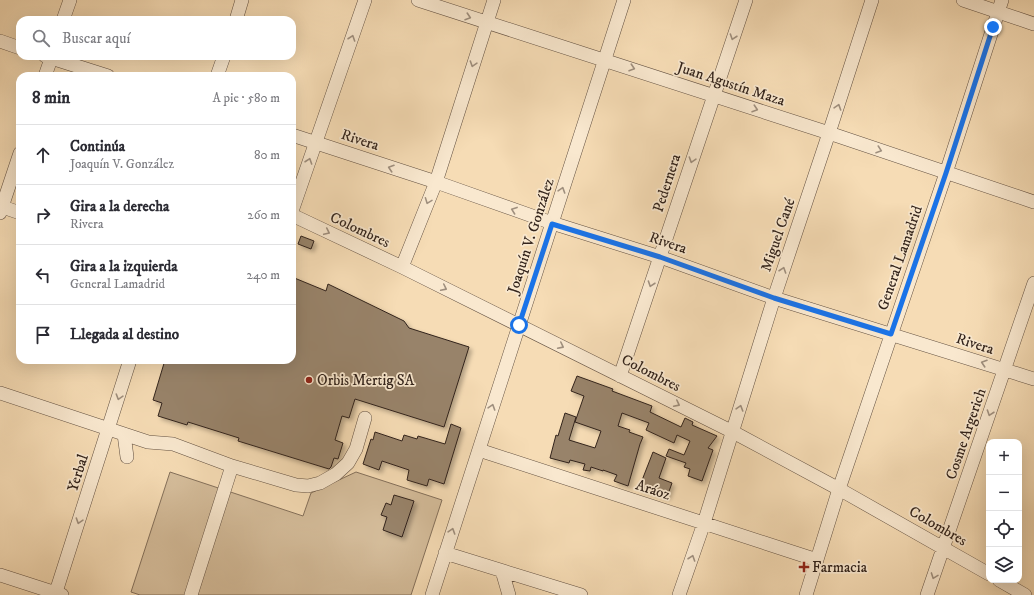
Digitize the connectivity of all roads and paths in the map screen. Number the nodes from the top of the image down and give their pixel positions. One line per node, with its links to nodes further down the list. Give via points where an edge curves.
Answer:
1 (70, 0): 11 (street)
2 (242, 0): 12 (street)
3 (365, 0): 27 (street, one-way to 3)
4 (418, 0): 13 (street, Juan Agustín Maza, one-way to 13)
5 (494, 0): 13 (street)
6 (624, 0): 17 (street, Joaquín V. González)
7 (746, 0): 24 (street, Pedernera, one-way to 24)
8 (872, 0): 25 (street, Miguel Cané, one-way to 8)
9 (963, 0): 10 (street)
10 (1000, 6): 14 (street); 29 (street, General Lamadrid)
11 (64, 16)
12 (237, 16)
13 (487, 23): 17 (street, Juan Agustín Maza); 30 (street, one-way to 30)
14 (1034, 24)
15 (0, 42): 16 (street)
16 (16, 47)
17 (604, 59): 24 (street, Juan Agustín Maza, one-way to 24); 36 (street, Joaquín V. González, one-way to 17)
18 (49, 60): 21 (street)
19 (59, 60): 22 (street)
20 (223, 60): 23 (street)
21 (46, 72)
22 (96, 72)
23 (218, 72)
24 (713, 95): 25 (street, Juan Agustín Maza, one-way to 25); 37 (street, Pedernera, one-way to 37)
25 (830, 133): 29 (street, Juan Agustín Maza, one-way to 29); 40 (street, Miguel Cané, one-way to 25)
26 (296, 136): 27 (street, Rivera)
27 (316, 142): 30 (street, Rivera, one-way to 27); 31 (street, one-way to 27)
28 (16, 165): 33 (street)
29 (946, 173): 32 (street, Juan Agustín Maza); 42 (street, General Lamadrid)
30 (436, 182): 36 (street, Rivera, one-way to 30); 38 (street, one-way to 38)
31 (296, 200)
32 (1034, 202)
33 (1, 209): 34 (street)
34 (16, 212)
35 (296, 217): 38 (street, Colombres, one-way to 38)
36 (552, 224): 37 (street, Rivera); 41 (street, Joaquín V. González)
37 (660, 257): 40 (street, Rivera); 45 (street, Pedernera, one-way to 45)
38 (402, 267): 41 (street, Colombres, one-way to 41)
39 (1034, 283): 44 (street, Cosme Argerich)
40 (774, 298): 42 (street, Rivera); 50 (street, Miguel Cané, one-way to 40)
41 (519, 325): 45 (street, Colombres, one-way to 45); 52 (street, Joaquín V. González, one-way to 41)
42 (891, 334): 44 (street, Rivera, one-way to 42); 55 (street, General Lamadrid)
43 (129, 364): 49 (street, Yerbal, one-way to 49)
44 (1004, 370): 46 (street, Rivera); 57 (street, Cosme Argerich, one-way to 57)
45 (620, 376): 50 (street, Colombres, one-way to 50)
46 (1034, 379)
47 (0, 393): 49 (street)
48 (365, 418): 54 (street, via 356,449 348,463 320,483 296,485)
49 (109, 429): 51 (street); 64 (street, Yerbal, one-way to 64)
50 (733, 432): 55 (street, Colombres); 56 (street, Miguel Cané)
51 (124, 434): 53 (street); 54 (street, via 148,442 173,444)
52 (478, 450): 56 (street, Aráoz); 58 (street, Joaquín V. González, one-way to 52)
53 (127, 457)
54 (232, 466): 65 (street)
55 (839, 489): 57 (street, Colombres); 59 (street, General Lamadrid)
56 (704, 523): 59 (street, Aráoz); 69 (street, Miguel Cané, one-way to 56)
57 (944, 548): 61 (street, Colombres); 71 (street, Cosme Argerich, one-way to 71)
58 (445, 553): 60 (street); 66 (street, Joaquín V. González)
59 (817, 560): 70 (street, General Lamadrid)
60 (502, 571): 67 (street); 68 (street)
61 (986, 572)
62 (0, 575): 64 (street)
63 (1004, 583): 72 (street)
64 (58, 594)
65 (191, 595)
66 (432, 595)
67 (509, 595)
68 (581, 595)
69 (679, 595)
70 (806, 595)
71 (927, 595)
72 (1025, 595)

